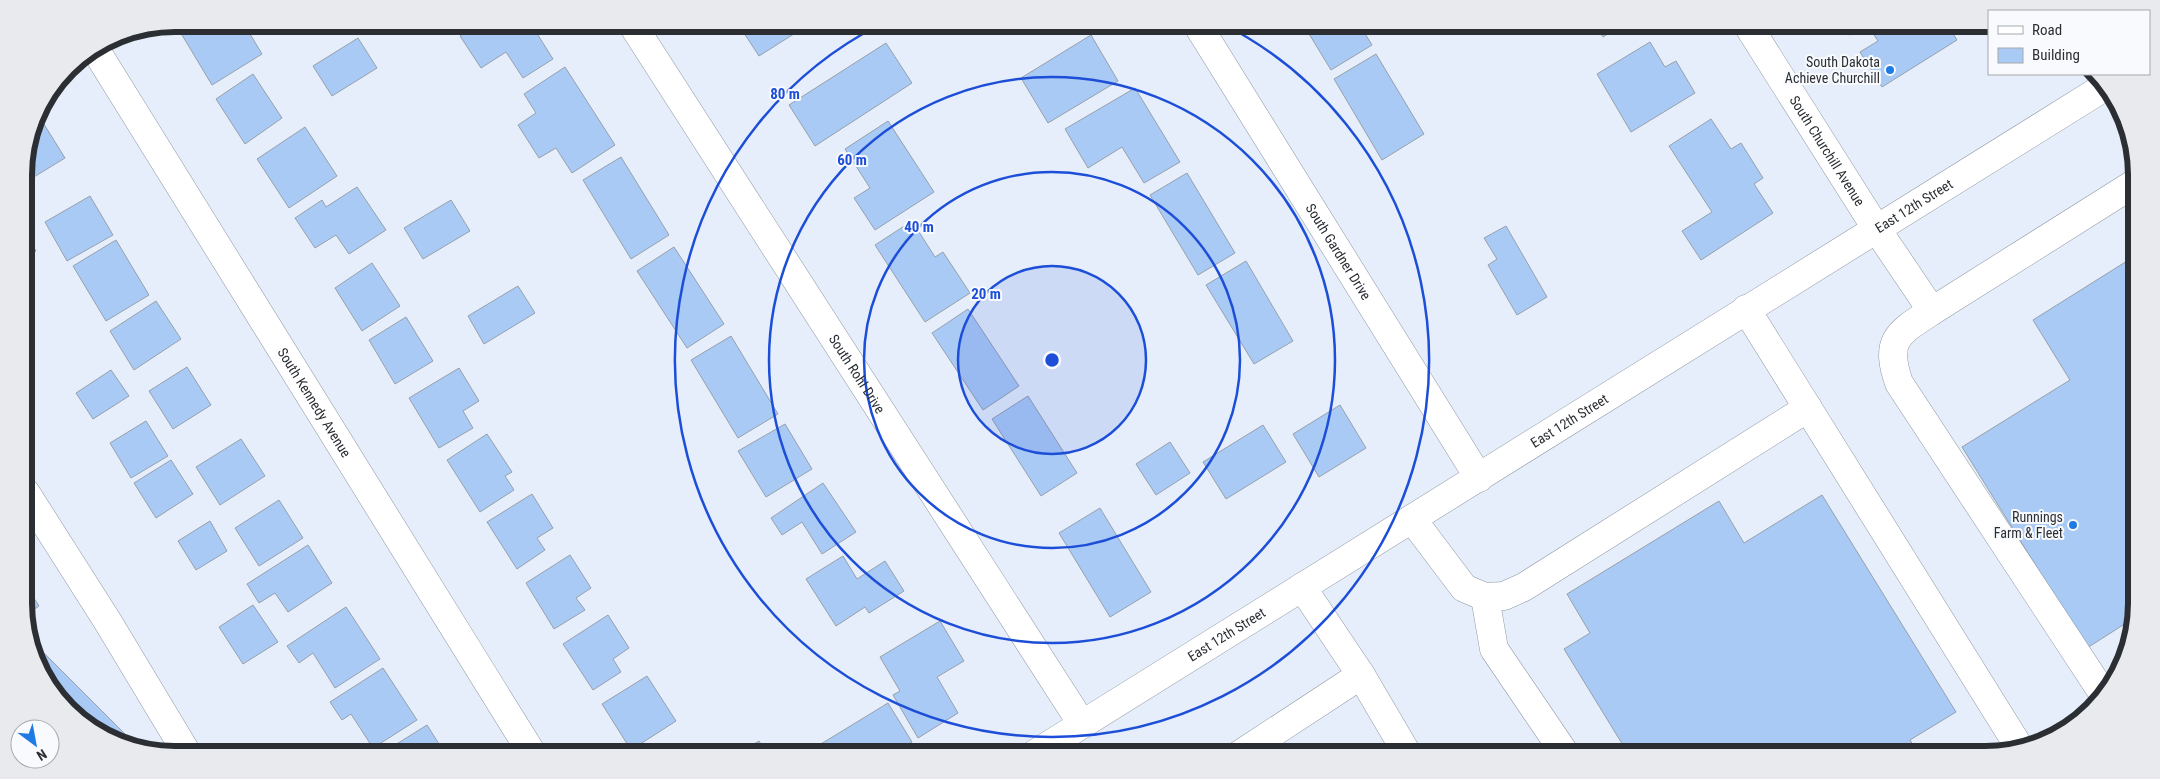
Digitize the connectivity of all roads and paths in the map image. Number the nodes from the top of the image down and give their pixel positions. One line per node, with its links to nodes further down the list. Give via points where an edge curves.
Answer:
1 (1202, 32): 11 (street, South Gardner Drive)
2 (1752, 32): 7 (street, South Churchill Avenue)
3 (638, 33): 18 (street, South Rohl Drive)
4 (99, 55): 21 (street, South Kennedy Avenue)
5 (2099, 90): 7 (street, East 12th Street)
6 (2128, 187): 9 (street)
7 (1876, 228): 8 (street, East 12th Street); 9 (street, South Churchill Avenue)
8 (1746, 309): 10 (street); 11 (street, East 12th Street)
9 (1932, 310): 17 (street, via 1905,328 1894,343 1892,362 1899,382)
10 (1808, 408): 15 (street, via 1524,586 1504,596); 19 (street)
11 (1479, 478): 13 (street, East 12th Street)
12 (33, 504): 20 (street)
13 (1412, 519): 14 (street, East 12th Street); 15 (street, via 1464,588)
14 (1302, 587): 16 (street); 18 (street, East 12th Street)
15 (1485, 597): 25 (street, via 1494,649)
16 (1361, 676): 23 (street); 24 (street)
17 (2099, 688)
18 (1082, 724): 22 (street, East 12th Street)
19 (2010, 744)
20 (183, 746)
21 (527, 746)
22 (1047, 746)
23 (1252, 746)
24 (1403, 746)
25 (1560, 746)

